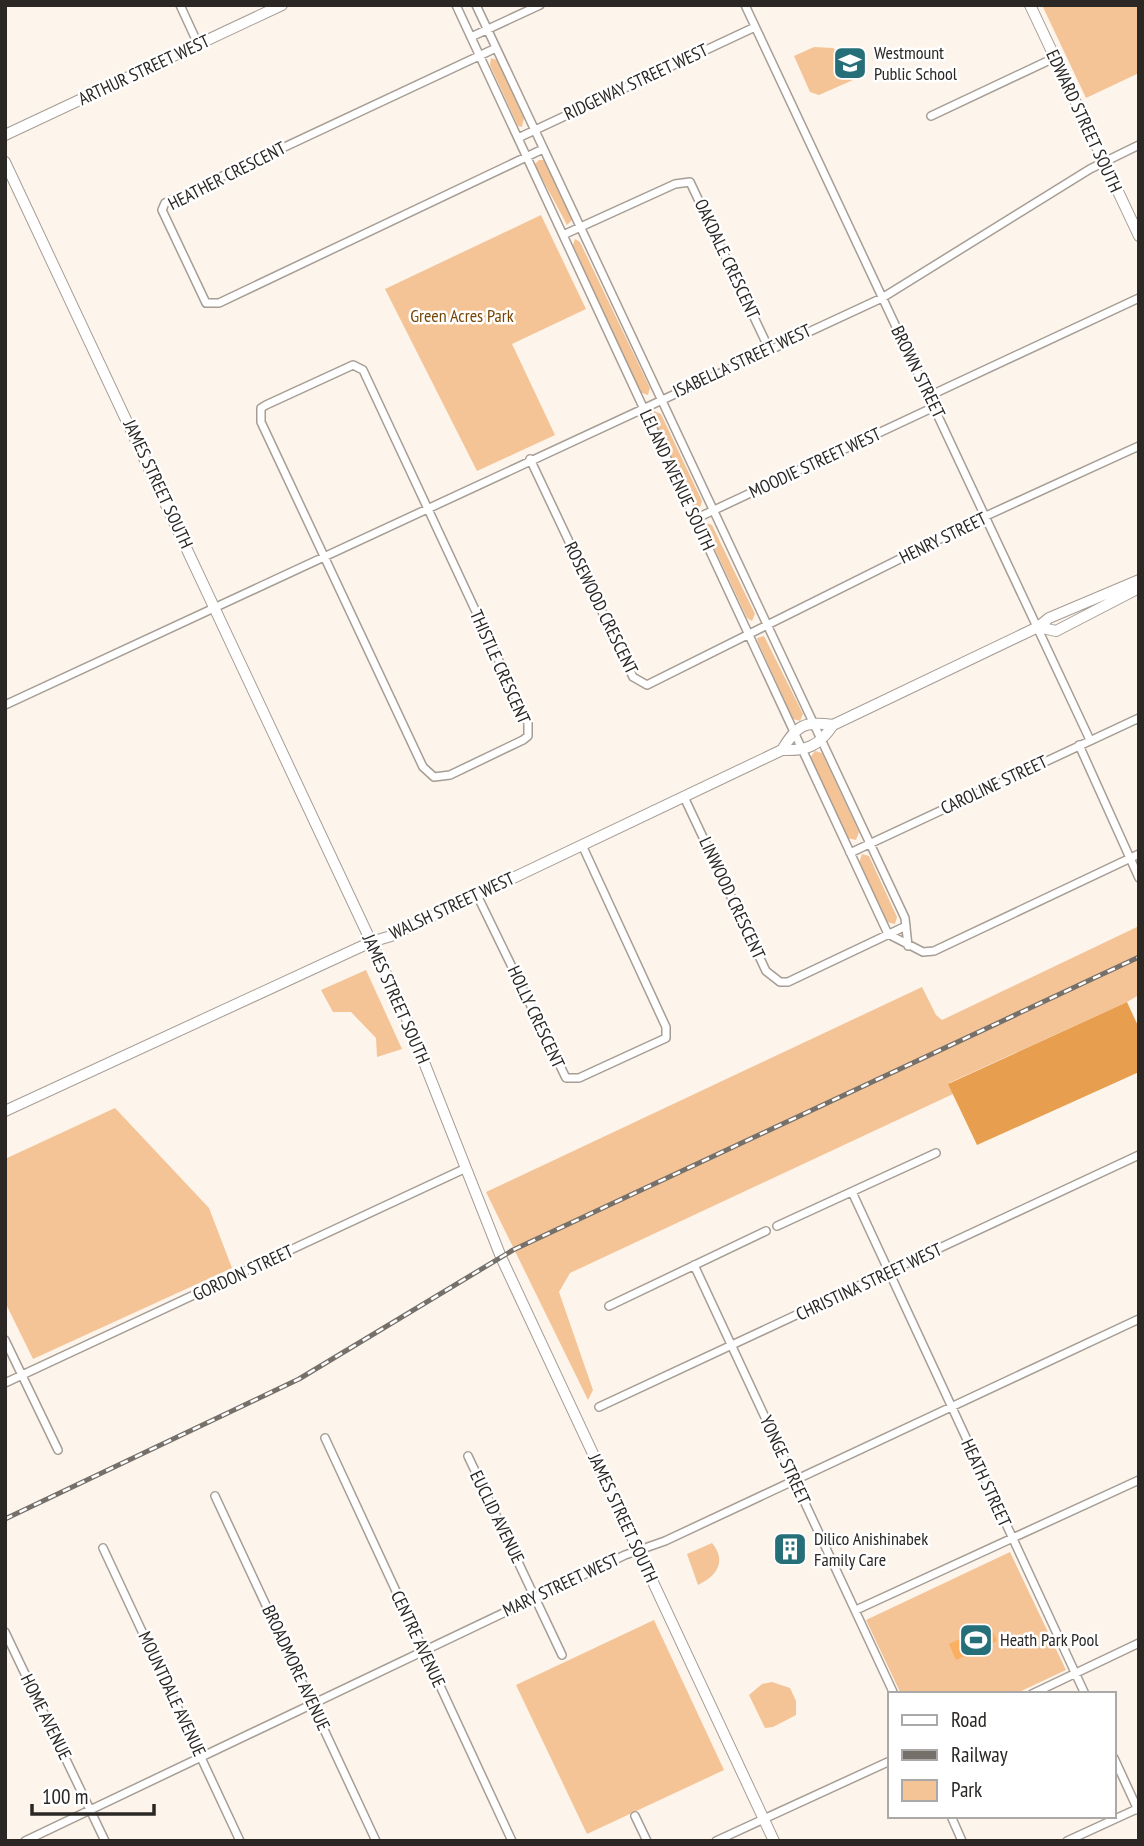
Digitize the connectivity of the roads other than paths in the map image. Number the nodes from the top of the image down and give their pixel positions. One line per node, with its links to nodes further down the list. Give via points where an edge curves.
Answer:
1 (180, 5): 11 (street)
2 (282, 5): 11 (street, ARTHUR STREET WEST)
3 (456, 5): 10 (street, LELAND AVENUE SOUTH)
4 (476, 5): 9 (street, LELAND AVENUE SOUTH)
5 (540, 5): 9 (street)
6 (745, 5): 8 (street, BROWN STREET)
7 (1030, 5): 14 (street, EDWARD STREET SOUTH)
8 (755, 27): 16 (street, RIDGEWAY STREET WEST); 27 (street, BROWN STREET)
9 (487, 30): 10 (street); 12 (street, LELAND AVENUE SOUTH)
10 (471, 37): 13 (street, LELAND AVENUE SOUTH)
11 (198, 44): 17 (street, ARTHUR STREET WEST)
12 (496, 48): 13 (street, HEATHER CRESCENT); 16 (street, LELAND AVENUE SOUTH)
13 (480, 55): 18 (street, LELAND AVENUE SOUTH); 21 (street, HEATHER CRESCENT, via 169,201 163,206 164,214 203,298 214,305)
14 (1054, 58): 15 (street); 23 (street, EDWARD STREET SOUTH)
15 (931, 116)
16 (534, 130): 18 (street, RIDGEWAY STREET WEST); 20 (street, LELAND AVENUE SOUTH)
17 (5, 135)
18 (518, 138): 21 (street, LELAND AVENUE SOUTH)
19 (1139, 145): 23 (street, ISABELLA STREET WEST)
20 (543, 149): 21 (street, HEATHER CRESCENT); 24 (street, LELAND AVENUE SOUTH)
21 (526, 157): 25 (street, LELAND AVENUE SOUTH)
22 (5, 162): 43 (street, JAMES STREET SOUTH)
23 (1103, 162): 26 (street, EDWARD STREET SOUTH); 27 (street, ISABELLA STREET WEST)
24 (580, 227): 25 (street, OAKDALE CRESCENT); 29 (street, OAKDALE CRESCENT, via 675,184 690,182); 31 (street, LELAND AVENUE SOUTH)
25 (563, 235): 32 (street, LELAND AVENUE SOUTH)
26 (1139, 236)
27 (882, 298): 29 (street, ISABELLA STREET WEST); 30 (street, BROWN STREET)
28 (1139, 298): 30 (street)
29 (769, 349): 31 (street, ISABELLA STREET WEST)
30 (929, 396): 33 (street, BROWN STREET)
31 (659, 399): 32 (street, ISABELLA STREET WEST); 37 (street, LELAND AVENUE SOUTH)
32 (642, 407): 35 (street, ISABELLA STREET WEST); 39 (street, LELAND AVENUE SOUTH)
33 (934, 407): 37 (street, MOODIE STREET WEST); 38 (street, BROWN STREET)
34 (1139, 446): 38 (street, HENRY STREET)
35 (530, 459): 36 (street, ISABELLA STREET WEST); 46 (street, ROSEWOOD CRESCENT, via 637,682 647,685)
36 (427, 507): 40 (street, ISABELLA STREET WEST); 40 (street, via 363,370 345,366 266,405 260,414); 40 (street, THISTLE CRESCENT, via 529,730 523,740 450,775 434,777 424,767)
37 (712, 512): 39 (street, MOODIE STREET WEST); 44 (street, LELAND AVENUE SOUTH)
38 (986, 516): 44 (street, HENRY STREET); 45 (street, BROWN STREET)
39 (695, 519): 46 (street, LELAND AVENUE SOUTH)
40 (323, 555): 43 (street, ISABELLA STREET WEST)
41 (1139, 580): 45 (street, WALSH STREET WEST, via 1049,618)
42 (1139, 588): 45 (street, WALSH STREET WEST, via 1056,631)
43 (215, 606): 47 (street, ISABELLA STREET WEST); 67 (street, JAMES STREET SOUTH)
44 (765, 624): 46 (street, HENRY STREET); 49 (street, LELAND AVENUE SOUTH)
45 (1038, 627): 50 (street, WALSH STREET WEST); 52 (street, BROWN STREET)
46 (750, 636): 51 (street, LELAND AVENUE SOUTH)
47 (5, 705)
48 (1139, 718): 52 (street, CAROLINE STREET)
49 (813, 722): 50 (street); 51 (street); 53 (street, LELAND AVENUE SOUTH)
50 (834, 725): 53 (street, WALSH STREET WEST)
51 (794, 731): 55 (street); 56 (street, LELAND AVENUE SOUTH)
52 (1090, 740): 54 (street, CAROLINE STREET)
53 (822, 742): 56 (street, WALSH STREET WEST); 58 (street, LELAND AVENUE SOUTH)
54 (1079, 745): 58 (street, CAROLINE STREET); 62 (street)
55 (782, 750): 56 (street, WALSH STREET WEST); 57 (street, WALSH STREET WEST)
56 (803, 751): 60 (street, LELAND AVENUE SOUTH)
57 (684, 797): 59 (street, WALSH STREET WEST); 66 (street, LINWOOD CRESCENT, via 772,978 788,982)
58 (869, 844): 60 (street, CAROLINE STREET); 65 (street, LELAND AVENUE SOUTH)
59 (582, 845): 64 (street, WALSH STREET WEST); 64 (street, HOLLY CRESCENT, via 666,1027 666,1038 579,1078 566,1077)
60 (850, 853): 66 (street, LELAND AVENUE SOUTH)
61 (1139, 854): 62 (street)
62 (1129, 858): 63 (street); 68 (street, via 929,953)
63 (1139, 878)
64 (477, 895): 67 (street, WALSH STREET WEST)
65 (905, 926): 66 (street, LINWOOD CRESCENT); 68 (street, LELAND AVENUE SOUTH)
66 (888, 934): 68 (street)
67 (371, 942): 69 (street, WALSH STREET WEST); 72 (street, JAMES STREET SOUTH, via 420,1051)
68 (908, 946)
69 (5, 1111)
70 (936, 1153): 73 (street)
71 (1139, 1155): 77 (street, CHRISTINA STREET WEST)
72 (464, 1169): 82 (street, GORDON STREET); 94 (street, JAMES STREET SOUTH)
73 (852, 1192): 74 (street); 77 (street, HEATH STREET)
74 (777, 1226)
75 (766, 1231): 76 (street)
76 (694, 1265): 78 (street); 81 (street, YONGE STREET)
77 (889, 1273): 81 (street, CHRISTINA STREET WEST); 85 (street, HEATH STREET)
78 (609, 1306)
79 (1139, 1319): 85 (street, MARY STREET WEST)
80 (5, 1340): 82 (street)
81 (732, 1346): 84 (street, CHRISTINA STREET WEST); 89 (street, YONGE STREET)
82 (22, 1376): 83 (street, GORDON STREET); 87 (street)
83 (5, 1383)
84 (599, 1407)
85 (950, 1407): 89 (street, MARY STREET WEST); 92 (street, HEATH STREET)
86 (325, 1438): 99 (street, CENTRE AVENUE)
87 (58, 1450)
88 (467, 1456): 95 (street, EUCLID AVENUE)
89 (794, 1480): 94 (street, MARY STREET WEST, via 665,1541); 96 (street, YONGE STREET)
90 (1139, 1480): 92 (street)
91 (215, 1496): 105 (street, BROADMORE AVENUE)
92 (1013, 1538): 96 (street); 101 (street, HEATH STREET)
93 (103, 1548): 106 (street, MOUNTDALE AVENUE)
94 (638, 1549): 95 (street, MARY STREET WEST); 113 (street, JAMES STREET SOUTH)
95 (535, 1597): 99 (street, MARY STREET WEST); 100 (street, EUCLID AVENUE)
96 (856, 1610): 102 (street, YONGE STREET)
97 (5, 1632): 110 (street, HOME AVENUE)
98 (1139, 1643): 101 (street)
99 (423, 1650): 105 (street, MARY STREET WEST); 118 (street, CENTRE AVENUE)
100 (562, 1655)
101 (1075, 1673): 103 (street); 104 (street, HEATH STREET)
102 (893, 1692)
103 (1036, 1692)
104 (1083, 1692)
105 (312, 1703): 106 (street, MARY STREET WEST); 117 (street, BROADMORE AVENUE)
106 (200, 1755): 110 (street, MARY STREET WEST); 116 (street, MOUNTDALE AVENUE)
107 (888, 1762): 113 (street)
108 (1116, 1762): 109 (street)
109 (1138, 1809): 123 (street)
110 (90, 1810): 114 (street, MARY STREET WEST); 115 (street, HOME AVENUE)
111 (635, 1816): 119 (street)
112 (952, 1818): 122 (street)
113 (764, 1819): 120 (street); 121 (street, JAMES STREET SOUTH)
114 (25, 1841)
115 (104, 1841)
116 (240, 1841)
117 (376, 1841)
118 (512, 1841)
119 (647, 1841)
120 (716, 1841)
121 (774, 1841)
122 (962, 1841)
123 (1067, 1841)

